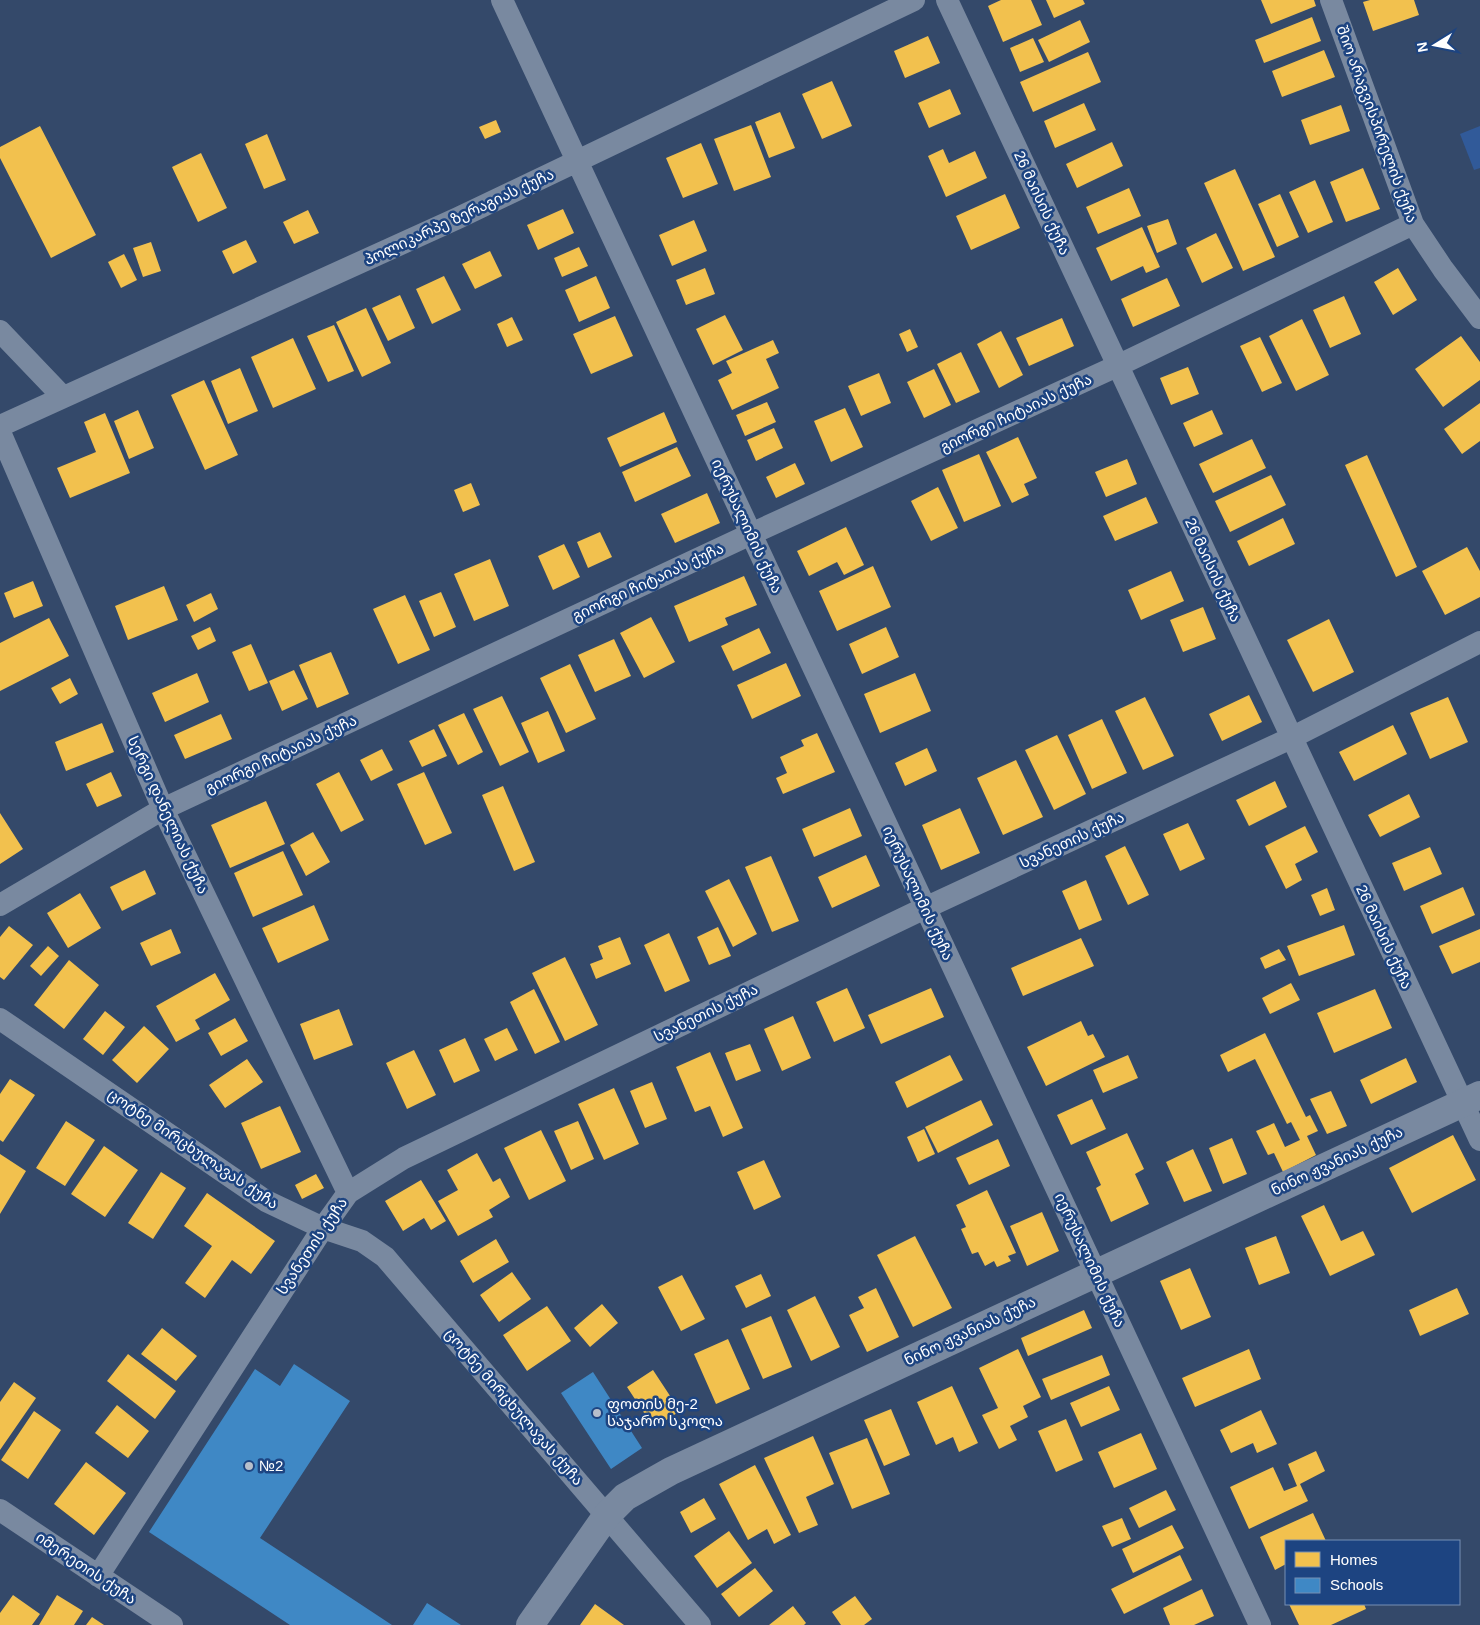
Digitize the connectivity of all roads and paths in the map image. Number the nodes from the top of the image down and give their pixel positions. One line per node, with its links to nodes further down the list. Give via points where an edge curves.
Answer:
1 (502, 0): 5 (street, იერუსალიმის ქუჩა)
2 (914, 0): 5 (street, პოლიკარპე ზერაგიას ქუჩა)
3 (947, 0): 9 (street, 26 მაისის ქუჩა)
4 (1331, 0): 6 (street, შიო არაგვისპირელის ქუჩა)
5 (577, 161): 10 (street, პოლიკარპე ზერაგიას ქუჩა); 13 (street, იერუსალიმის ქუჩა)
6 (1413, 224): 7 (street, შიო არაგვისპირელის ქუჩა); 9 (street, გიორგი ჩიტაიას ქუჩა)
7 (1480, 318)
8 (0, 331): 10 (street)
9 (1117, 366): 13 (street, გიორგი ჩიტაიას ქუჩა); 15 (street, 26 მაისის ქუჩა)
10 (63, 397): 11 (street, პოლიკარპე ზერაგიას ქუჩა)
11 (0, 426)
12 (0, 432): 16 (street, სერგი დანელიას ქუჩა)
13 (751, 534): 16 (street, გიორგი ჩიტაიას ქუჩა); 18 (street, იერუსალიმის ქუჩა)
14 (1480, 642): 15 (street, სვანეთის ქუჩა)
15 (1291, 738): 18 (street, სვანეთის ქუჩა); 20 (street, 26 მაისის ქუჩა)
16 (163, 810): 17 (street, გიორგი ჩიტაიას ქუჩა); 22 (street, სერგი დანელიას ქუჩა)
17 (0, 905)
18 (925, 908): 22 (street, სვანეთის ქუჩა, via 404,1158); 24 (street, იერუსალიმის ქუჩა)
19 (0, 1019): 23 (street, ცოტნე მირცხულავას ქუჩა, via 266,1201)
20 (1471, 1099): 21 (street, 26 მაისის ქუჩა); 24 (street, ნინო ჟვანიას ქუჩა)
21 (1480, 1140)
22 (348, 1193): 23 (street, სვანეთის ქუჩა)
23 (322, 1228): 26 (street, ცოტნე მირცხულავას ქუჩა, via 362,1241 385,1257); 27 (street, სვანეთის ქუჩა)
24 (1096, 1273): 26 (street, ნინო ჟვანიას ქუჩა, via 671,1471 625,1497); 31 (street, იერუსალიმის ქუჩა)
25 (0, 1510): 27 (street, იმერეთის ქუჩა)
26 (606, 1515): 29 (street, ნინო ჟვანიას ქუჩა); 30 (street, ცოტნე მირცხულავას ქუჩა)
27 (98, 1576): 28 (street, იმერეთის ქუჩა)
28 (172, 1625)
29 (530, 1625)
30 (700, 1625)
31 (1260, 1625)

